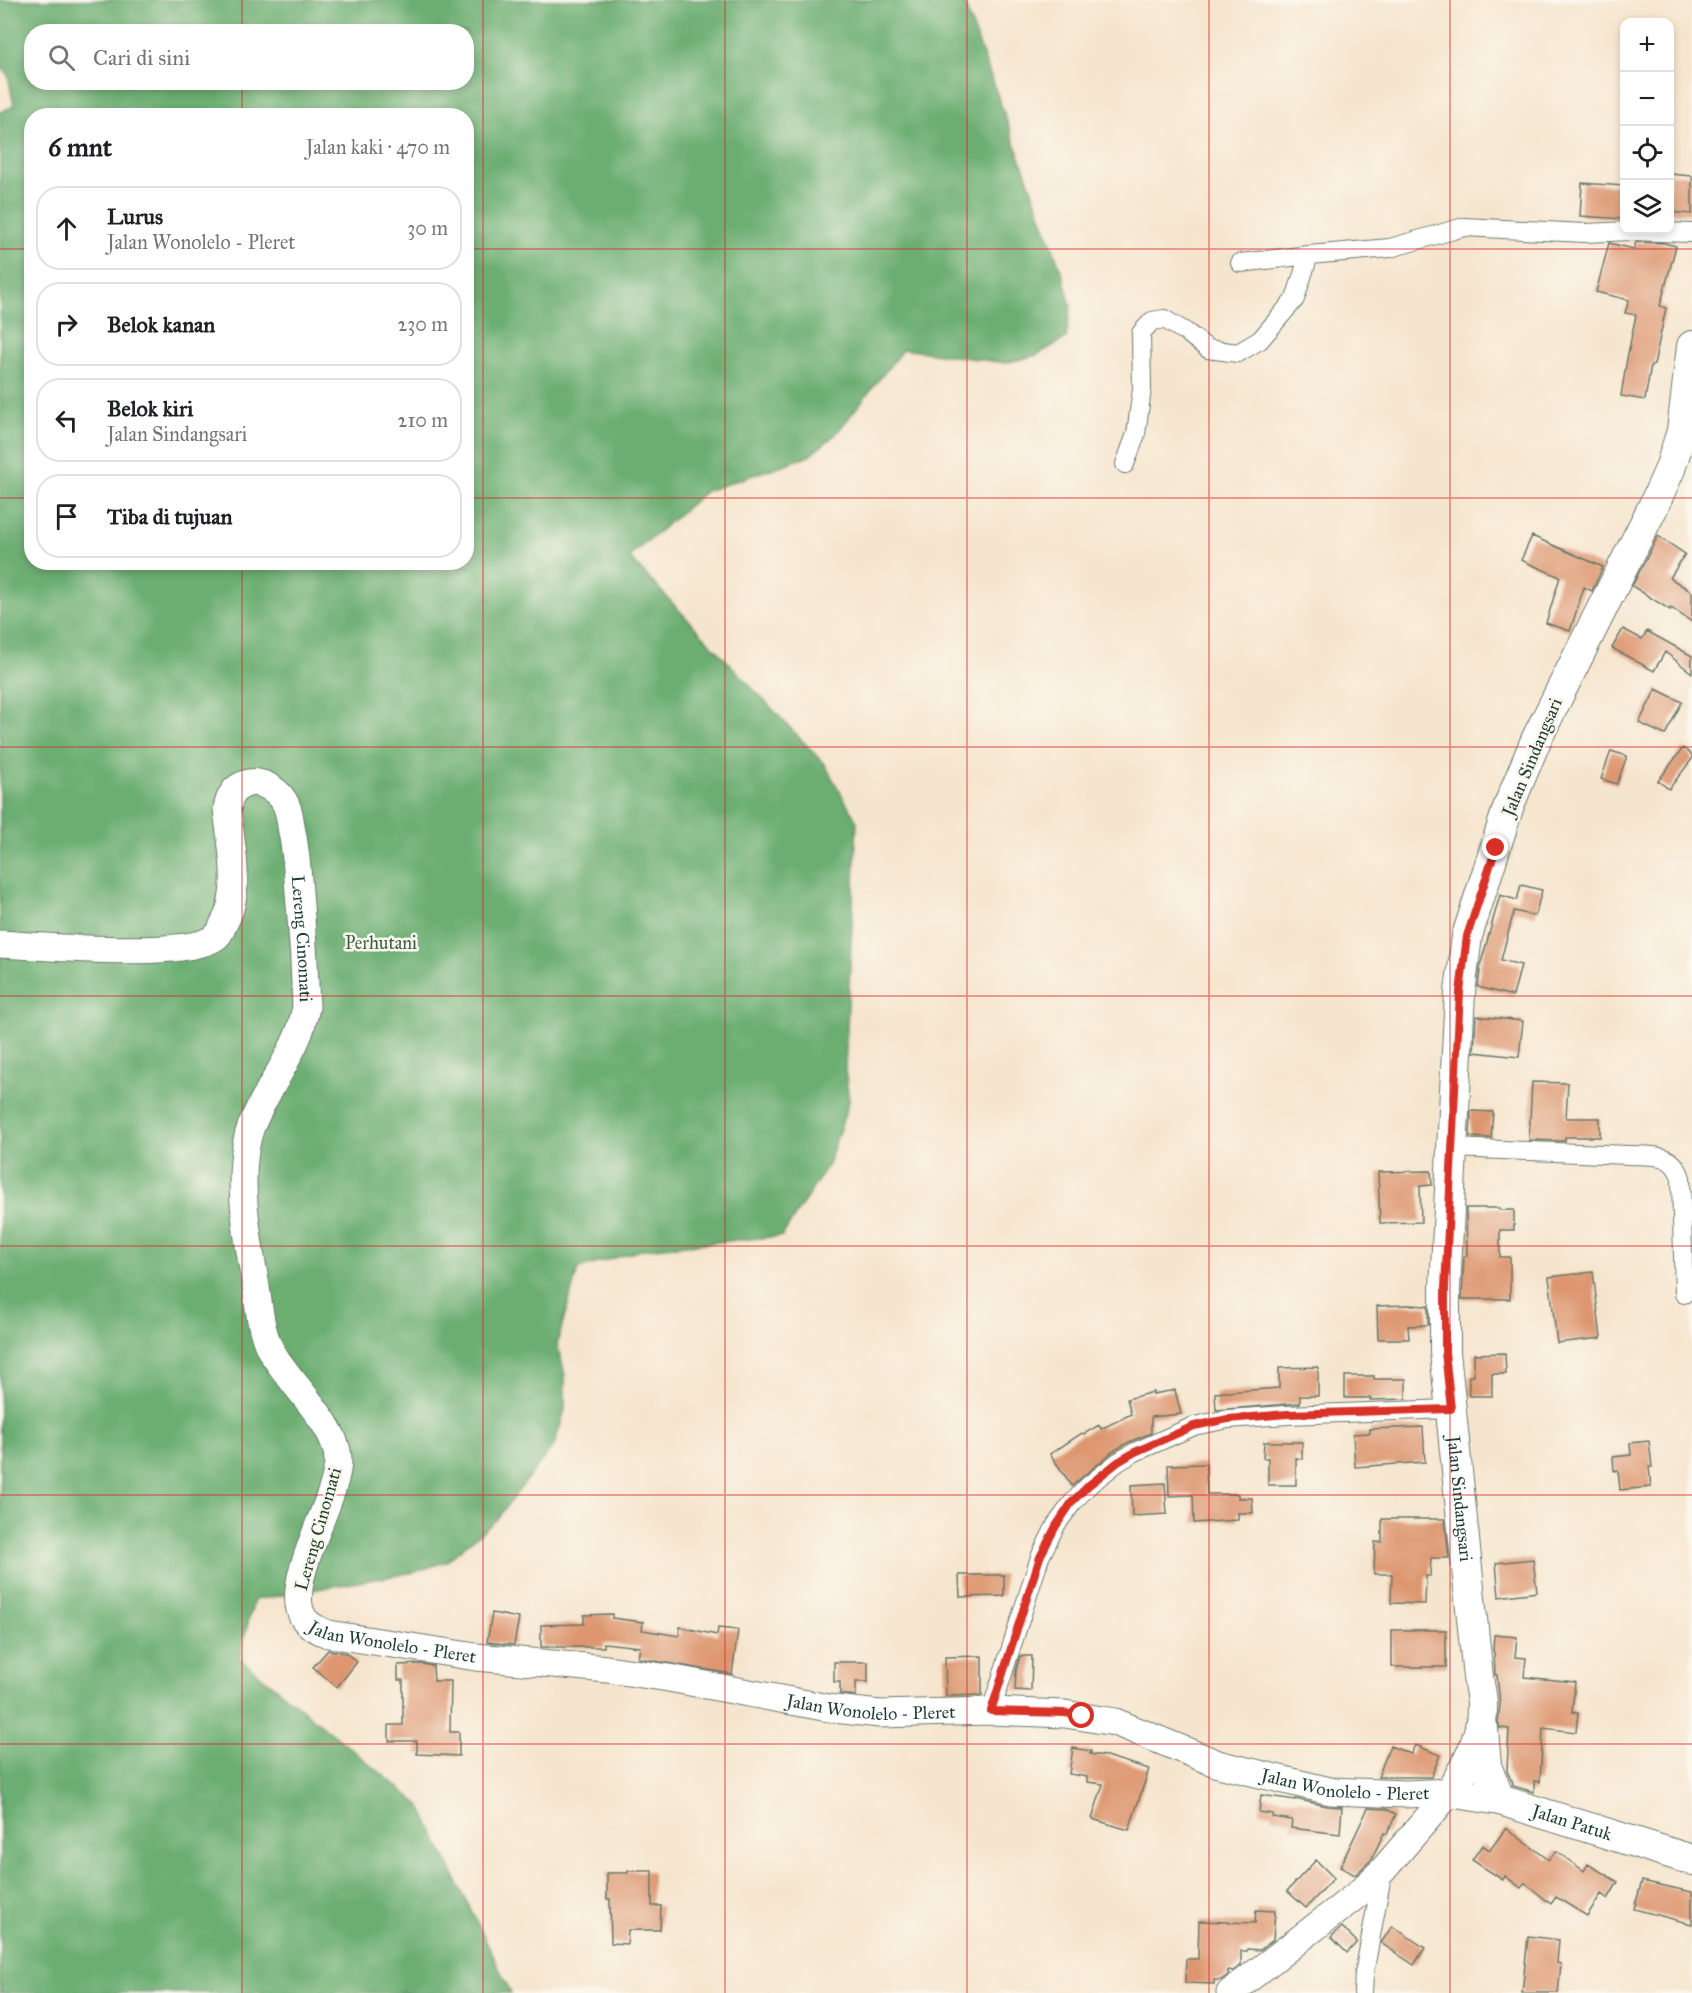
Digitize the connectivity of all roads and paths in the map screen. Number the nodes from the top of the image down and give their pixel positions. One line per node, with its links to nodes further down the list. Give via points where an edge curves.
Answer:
1 (1692, 233): 2 (street, via 1464,227 1390,248)
2 (1309, 255): 3 (street); 5 (street, via 1295,299 1260,340 1238,353 1208,349 1164,319 1152,321 1141,333 1142,389 1136,434)
3 (1240, 263)
4 (1692, 346): 7 (main road, Jalan Sindangsari, via 1682,431 1670,469 1536,740 1509,805 1467,936 1460,992)
5 (1125, 464)
6 (0, 944): 10 (main road, Lereng Cinomati, via 158,950 194,946 217,936 229,915 235,892 229,798 243,784 255,782 268,786 284,800 296,851 306,1007 300,1032 252,1123 244,1155 244,1217 270,1348 327,1427 338,1461 298,1585)
7 (1452, 1148): 8 (street, via 1657,1156 1672,1161 1681,1178); 9 (main road, Jalan Sindangsari, via 1445,1288 1445,1352)
8 (1684, 1294)
9 (1451, 1409): 11 (main road, Jalan Sindangsari); 12 (street, via 1228,1419 1194,1426 1118,1462 1072,1502 1040,1557)
10 (299, 1609): 12 (main road, Jalan Wonolelo - Pleret, via 305,1621 328,1634 476,1657 607,1669 880,1714)
11 (1482, 1705): 13 (main road, Jalan Sindangsari, via 1478,1739); 14 (main road, via 1486,1766)
12 (991, 1711): 13 (main road, Jalan Wonolelo - Pleret, via 1065,1713 1115,1722 1218,1764 1330,1791)
13 (1450, 1792): 14 (main road, Jalan Patuk); 16 (main road)
14 (1500, 1800): 15 (main road, Jalan Patuk)
15 (1692, 1860)
16 (1383, 1870): 17 (main road, via 1358,1894); 18 (street)
17 (1230, 1993)
18 (1363, 1993)

